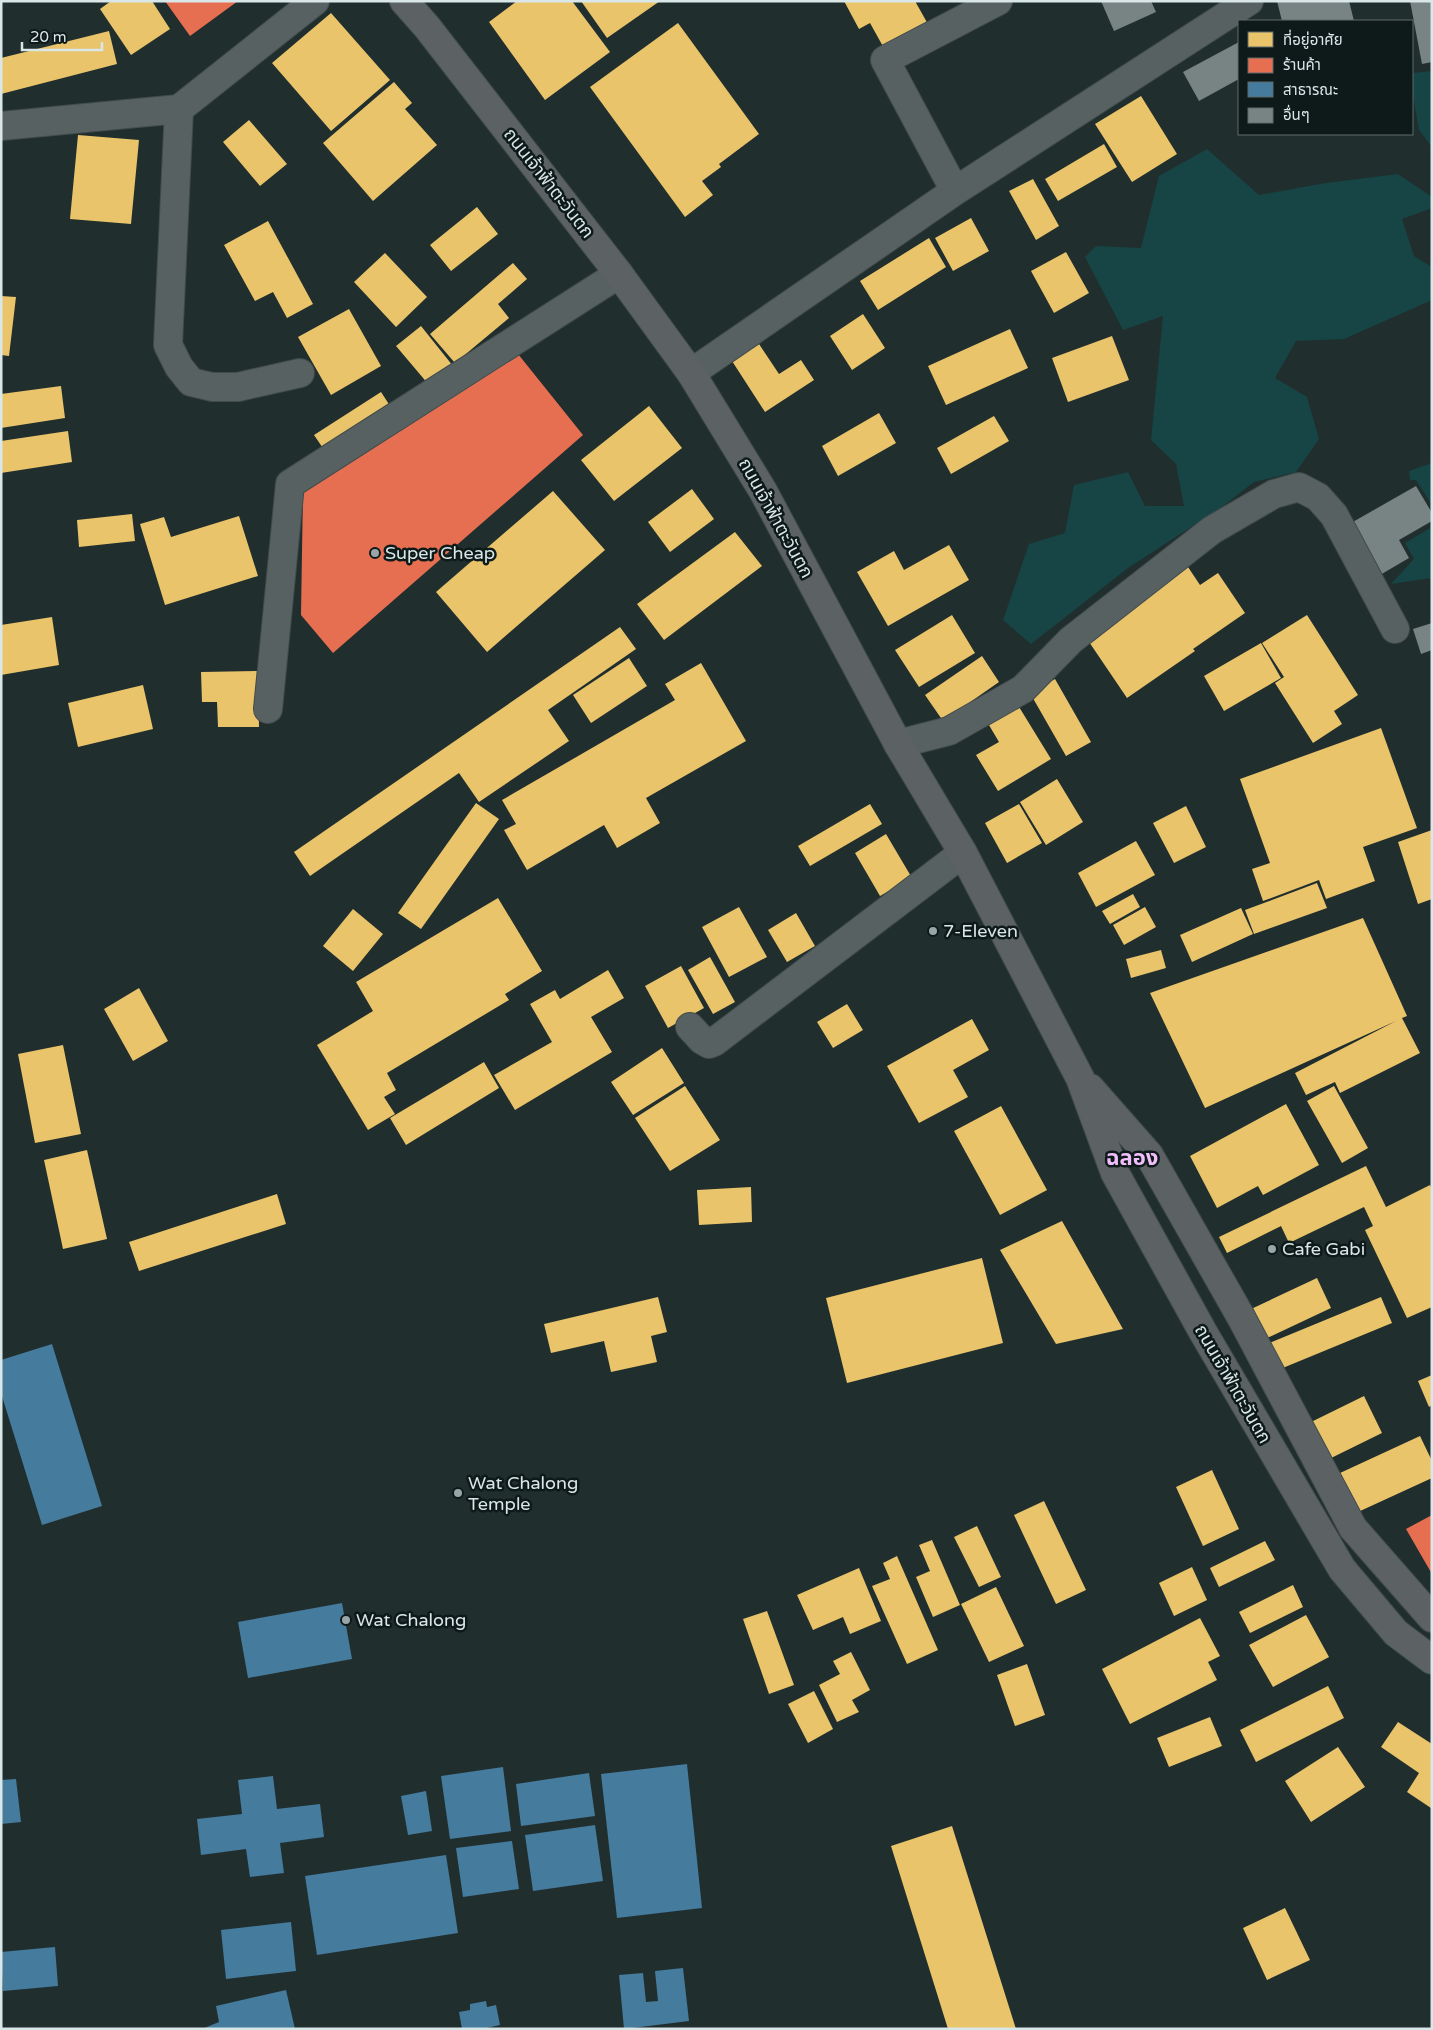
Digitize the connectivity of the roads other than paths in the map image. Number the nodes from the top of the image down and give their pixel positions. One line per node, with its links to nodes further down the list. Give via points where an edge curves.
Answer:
1 (315, 1): 5 (street)
2 (404, 1): 8 (main road, ถนนเจ้าฟ้าตะวันตก)
3 (998, 1): 7 (street, via 885,60)
4 (1249, 1): 7 (street)
5 (179, 108): 6 (street); 10 (street, via 168,345 191,382 212,387 238,387)
6 (1, 126)
7 (955, 191): 9 (street)
8 (619, 274): 9 (main road, ถนนเจ้าฟ้าตะวันตก); 12 (street, via 290,484)
9 (692, 372): 13 (main road, ถนนเจ้าฟ้าตะวันตก, via 763,490)
10 (300, 373)
11 (1394, 630): 13 (street, via 1334,515 1318,497 1299,487 1274,494 1212,530 1072,640 1023,688 949,731)
12 (268, 709)
13 (898, 744): 14 (main road, ถนนเจ้าฟ้าตะวันตก)
14 (963, 853): 15 (street, via 714,1042 709,1044 702,1040); 16 (main road, ถนนเจ้าฟ้าตะวันตก)
15 (690, 1027)
16 (1080, 1078): 17 (main road, ถนนเจ้าฟ้าตะวันตก, via 1149,1155); 18 (main road, ถนนเจ้าฟ้าตะวันตก, via 1115,1172)
17 (1241, 1317): 18 (main road); 19 (main road, ถนนเจ้าฟ้าตะวันตก)
18 (1203, 1332): 20 (main road, ถนนเจ้าฟ้าตะวันตก)
19 (1277, 1388): 20 (main road); 21 (main road, ถนนเจ้าฟ้าตะวันตก, via 1353,1528)
20 (1244, 1400): 22 (main road, ถนนเจ้าฟ้าตะวันตก, via 1342,1569 1396,1632)
21 (1432, 1618)
22 (1432, 1660)

